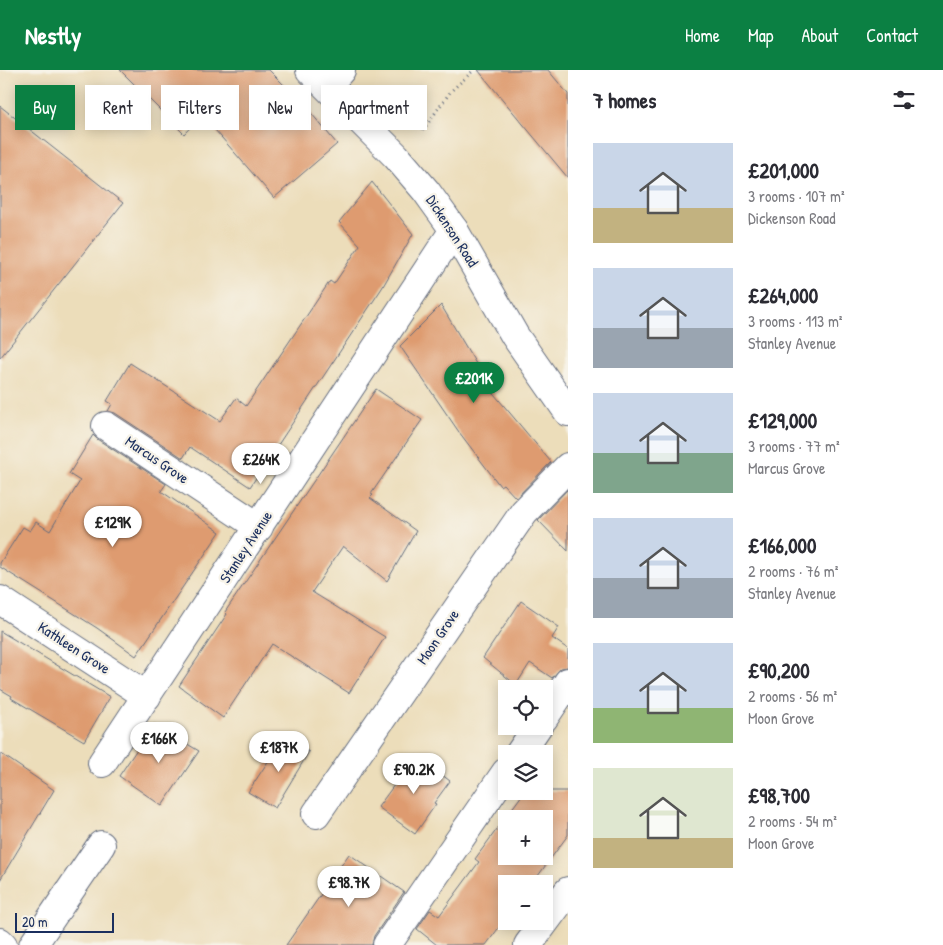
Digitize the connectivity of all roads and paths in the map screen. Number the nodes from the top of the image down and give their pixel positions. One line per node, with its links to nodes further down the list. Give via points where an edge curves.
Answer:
1 (474, 70): 3 (path, via 452,91)
2 (326, 75): 4 (main road, Dickenson Road, via 426,192)
3 (427, 125)
4 (454, 230): 5 (main road, Dickenson Road, via 515,336); 8 (main road, Stanley Avenue)
5 (567, 409)
6 (106, 426): 8 (main road, Marcus Grove)
7 (568, 467): 15 (main road, Moon Grove, via 524,512)
8 (259, 527): 11 (main road, Stanley Avenue)
9 (0, 600): 11 (main road, Kathleen Grove)
10 (568, 682): 12 (main road)
11 (147, 696): 13 (main road, Stanley Avenue)
12 (553, 704)
13 (102, 763)
14 (498, 784): 21 (main road)
15 (316, 814)
16 (101, 844): 20 (main road)
17 (568, 891): 22 (main road)
18 (0, 942): 19 (main road)
19 (4, 945)
20 (34, 945)
21 (387, 945)
22 (528, 945)

